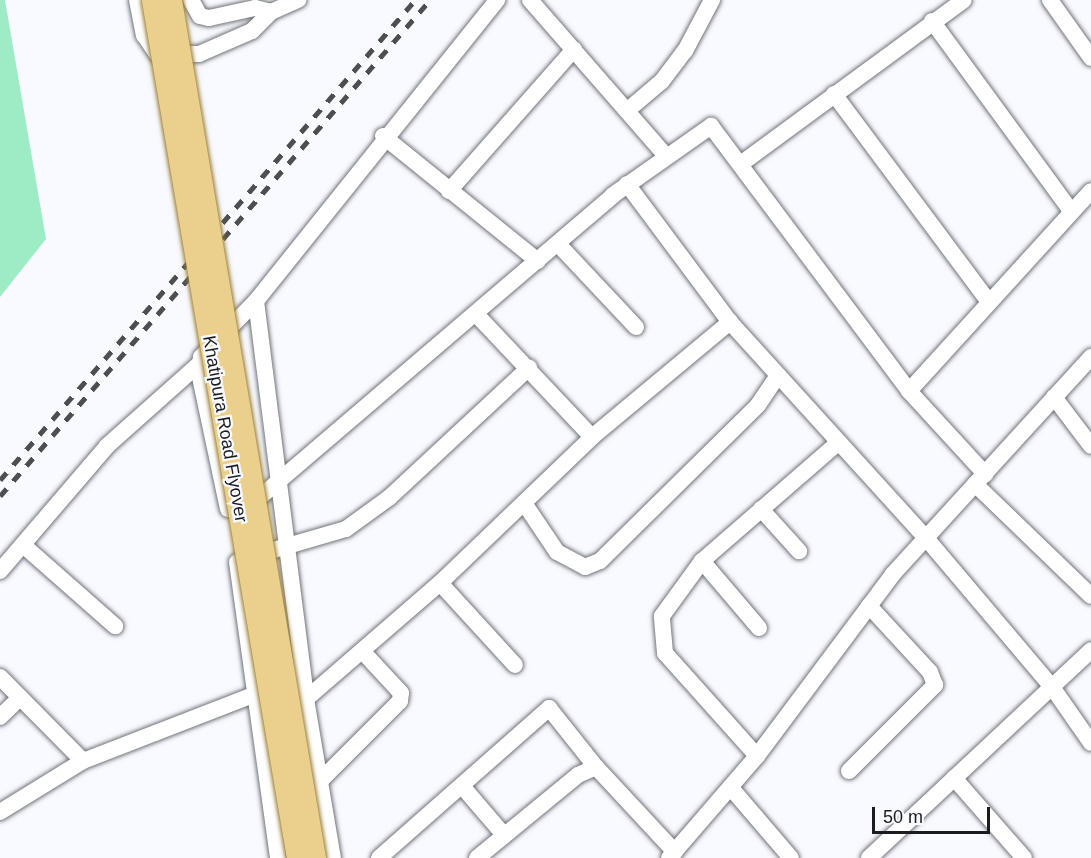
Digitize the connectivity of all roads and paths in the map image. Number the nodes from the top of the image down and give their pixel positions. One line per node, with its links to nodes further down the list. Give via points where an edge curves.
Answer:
1 (137, 0): 11 (street, via 144,35 157,54 199,54 252,31)
2 (152, 0): 79 (main road, Khatipura Road Flyover, bridge)
3 (171, 0): 80 (main road, Khatipura Road Flyover, bridge)
4 (191, 0): 11 (street, via 200,16 209,18 255,8)
5 (298, 0): 11 (street)
6 (497, 0): 17 (street)
7 (530, 0): 13 (street)
8 (712, 0): 16 (street, via 686,51 662,81)
9 (964, 0): 12 (street)
10 (1050, 0): 14 (street)
11 (271, 12)
12 (932, 21): 15 (street); 23 (street)
13 (574, 49): 16 (street); 21 (street)
14 (1091, 58)
15 (834, 94): 19 (street); 27 (street)
16 (629, 109): 18 (street)
17 (383, 136): 21 (street); 26 (street)
18 (666, 156): 19 (street, via 711,126); 20 (street)
19 (742, 163): 35 (street)
20 (627, 184): 24 (street); 29 (street)
21 (449, 190): 25 (street)
22 (1091, 191): 23 (street)
23 (1071, 211): 27 (street)
24 (558, 244): 25 (street); 30 (street)
25 (538, 261): 28 (street)
26 (256, 301): 32 (street); 41 (street)
27 (989, 302): 35 (street)
28 (477, 314): 33 (street); 41 (street, via 419,358)
29 (730, 322): 34 (street); 37 (street)
30 (636, 327)
31 (1091, 357): 36 (street)
32 (199, 364): 44 (street); 46 (street, via 107,446)
33 (529, 368): 37 (street); 47 (street, via 390,497 346,529)
34 (778, 375): 38 (street); 42 (street, via 758,405 600,561 585,567 557,552)
35 (909, 391): 40 (street)
36 (1054, 397): 39 (street); 40 (street)
37 (592, 437): 42 (street)
38 (839, 442): 43 (street); 45 (street)
39 (1091, 446)
40 (980, 479): 45 (street); 53 (street)
41 (282, 482): 44 (street); 47 (street)
42 (524, 503): 52 (street)
43 (761, 509): 48 (street); 50 (street)
44 (231, 520): 49 (street)
45 (926, 538): 54 (street); 61 (street)
46 (23, 545): 51 (street); 55 (street)
47 (287, 547): 49 (street); 64 (street)
48 (799, 551)
49 (237, 560): 62 (street)
50 (702, 561): 56 (street); 67 (street, via 662,616 660,637 665,653)
51 (0, 571)
52 (440, 583): 58 (street); 59 (street)
53 (1091, 596)
54 (869, 606): 67 (street); 70 (street, via 930,672 935,685)
55 (115, 626)
56 (759, 628)
57 (1091, 650): 61 (street)
58 (363, 652): 64 (street); 72 (street, via 401,693 400,701)
59 (515, 665)
60 (0, 677): 63 (street)
61 (1052, 687): 66 (street); 71 (street)
62 (256, 694): 68 (street); 78 (street)
63 (20, 698): 65 (street); 68 (street)
64 (306, 699): 72 (street)
65 (0, 717)
66 (1091, 743)
67 (757, 756): 74 (street)
68 (82, 761): 75 (street)
69 (596, 767): 73 (street, via 549,708); 76 (street, via 578,775); 77 (street)
70 (849, 771)
71 (954, 778): 85 (street); 86 (street)
72 (318, 783): 81 (street)
73 (462, 786): 76 (street); 82 (street)
74 (731, 788): 77 (street); 84 (street)
75 (0, 812)
76 (504, 836): 83 (street)
77 (672, 855)
78 (278, 858)
79 (297, 858)
80 (315, 858)
81 (333, 858)
82 (379, 858)
83 (477, 858)
84 (791, 858)
85 (869, 858)
86 (1024, 858)

